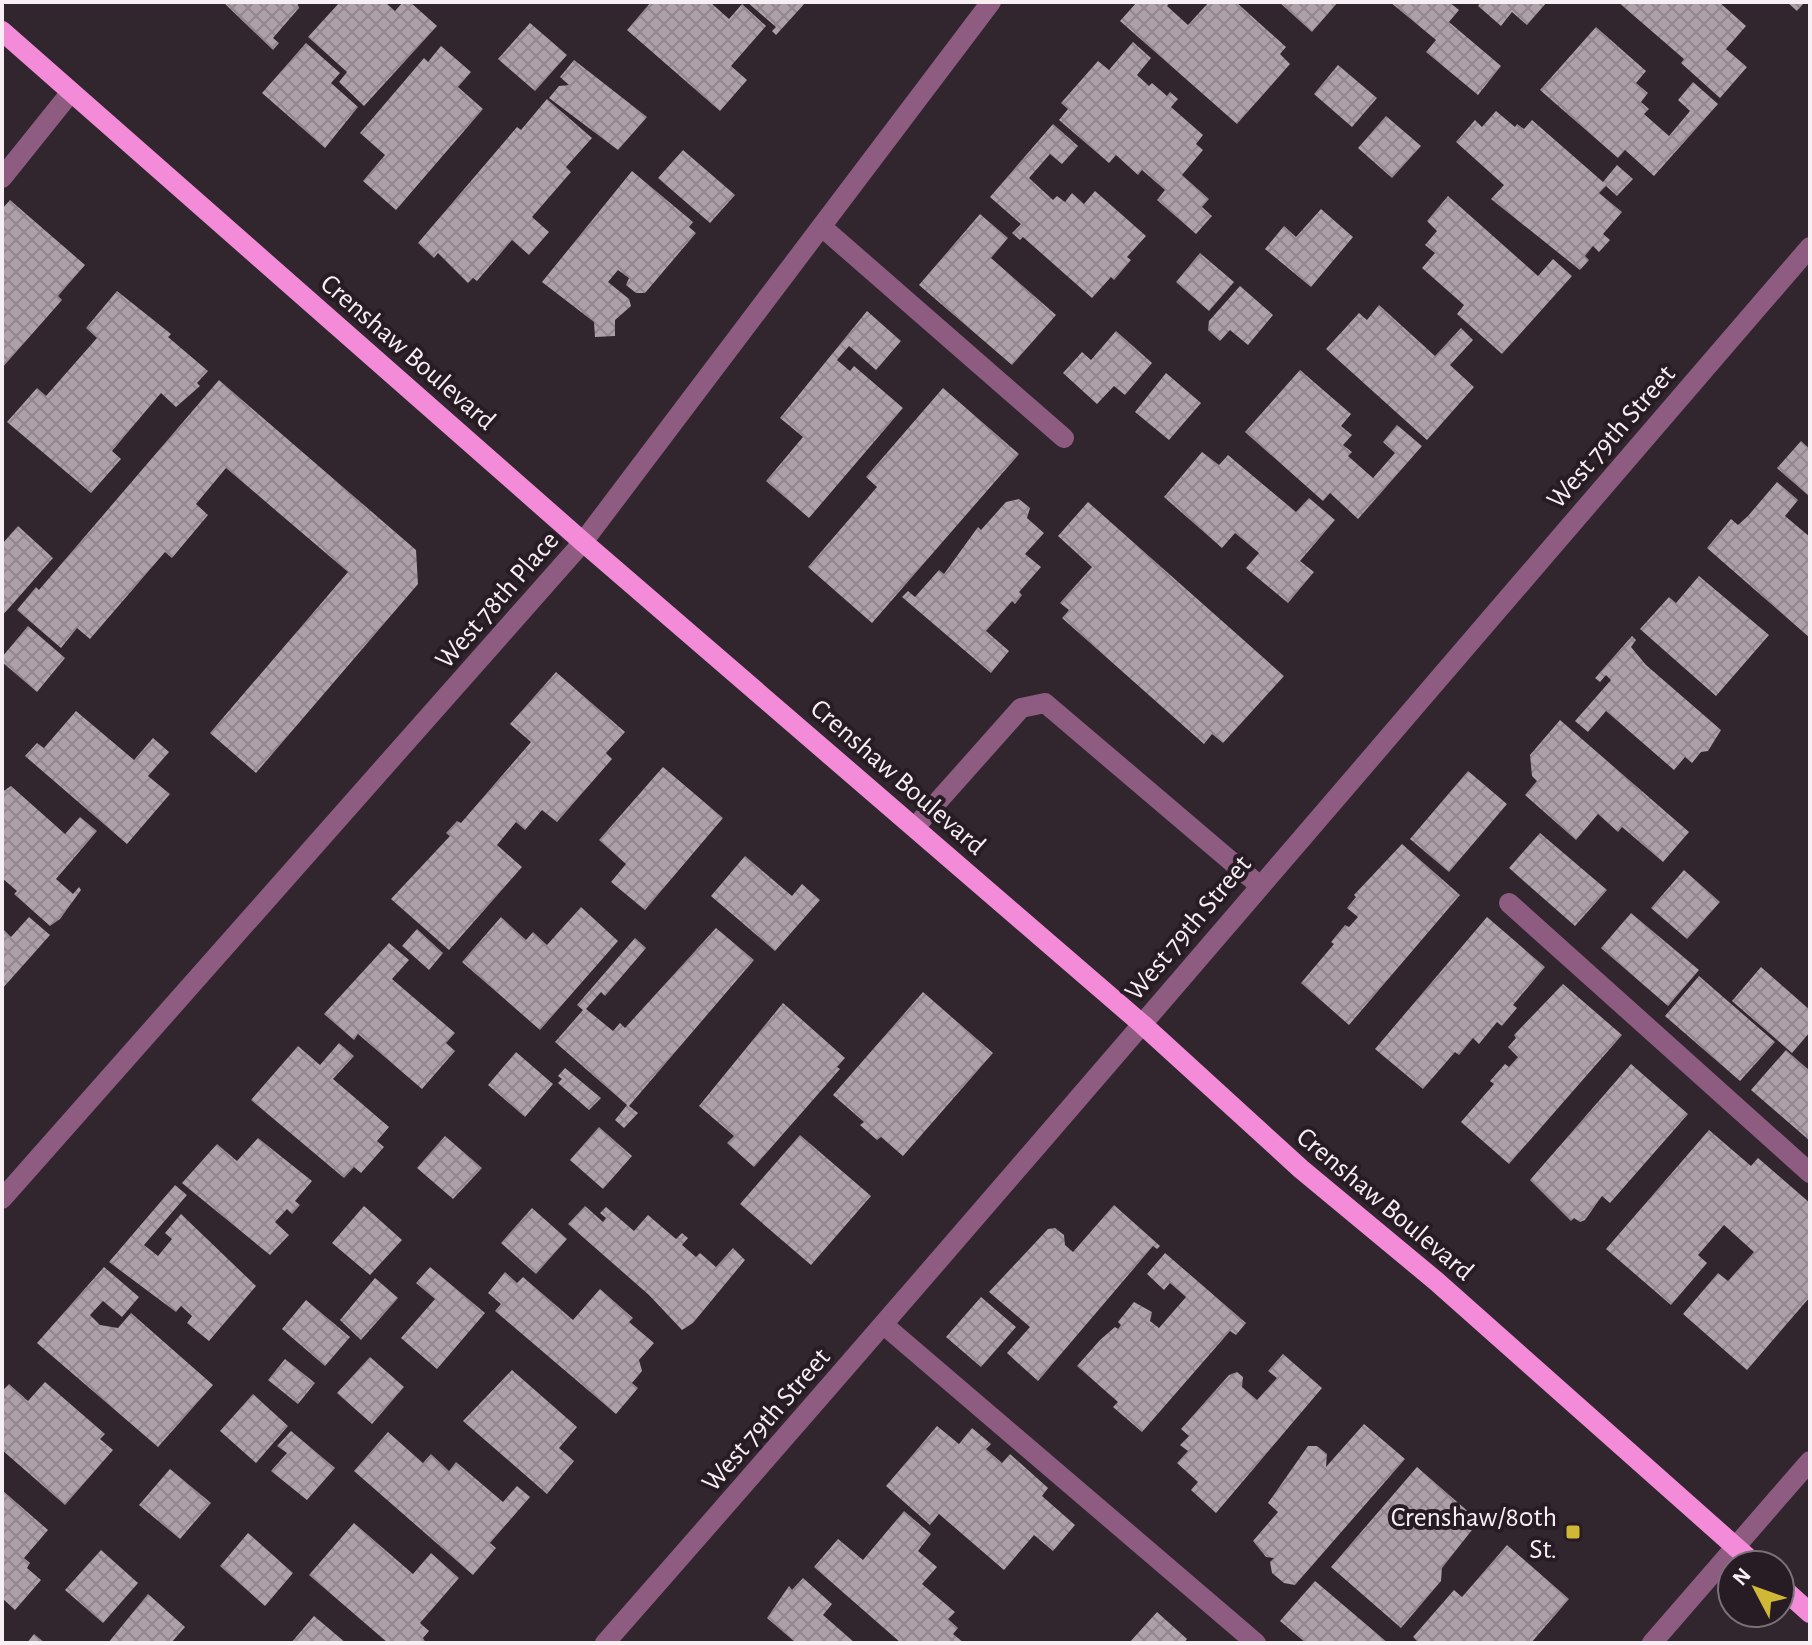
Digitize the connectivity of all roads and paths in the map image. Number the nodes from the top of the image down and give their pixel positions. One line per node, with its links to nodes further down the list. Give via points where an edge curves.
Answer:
1 (991, 2): 5 (street, West 78th Place)
2 (2, 31): 3 (main road, Crenshaw Boulevard)
3 (71, 92): 4 (street); 8 (main road, Crenshaw Boulevard)
4 (2, 178)
5 (822, 227): 7 (street); 8 (street, West 78th Place)
6 (1810, 247): 10 (street, West 79th Street)
7 (1064, 438)
8 (583, 542): 9 (main road, Crenshaw Boulevard); 14 (street, West 78th Place)
9 (916, 826): 10 (street, via 1021,708 1045,703); 12 (main road, Crenshaw Boulevard)
10 (1259, 885): 12 (street, West 79th Street)
11 (1509, 903): 13 (street)
12 (1142, 1024): 15 (street, West 79th Street); 17 (main road, Crenshaw Boulevard)
13 (1810, 1173)
14 (2, 1199)
15 (884, 1325): 19 (street, West 79th Street); 20 (street)
16 (1810, 1461): 17 (street)
17 (1735, 1546): 18 (main road, Crenshaw Boulevard); 21 (street)
18 (1738, 1549)
19 (605, 1643)
20 (1256, 1643)
21 (1652, 1643)

